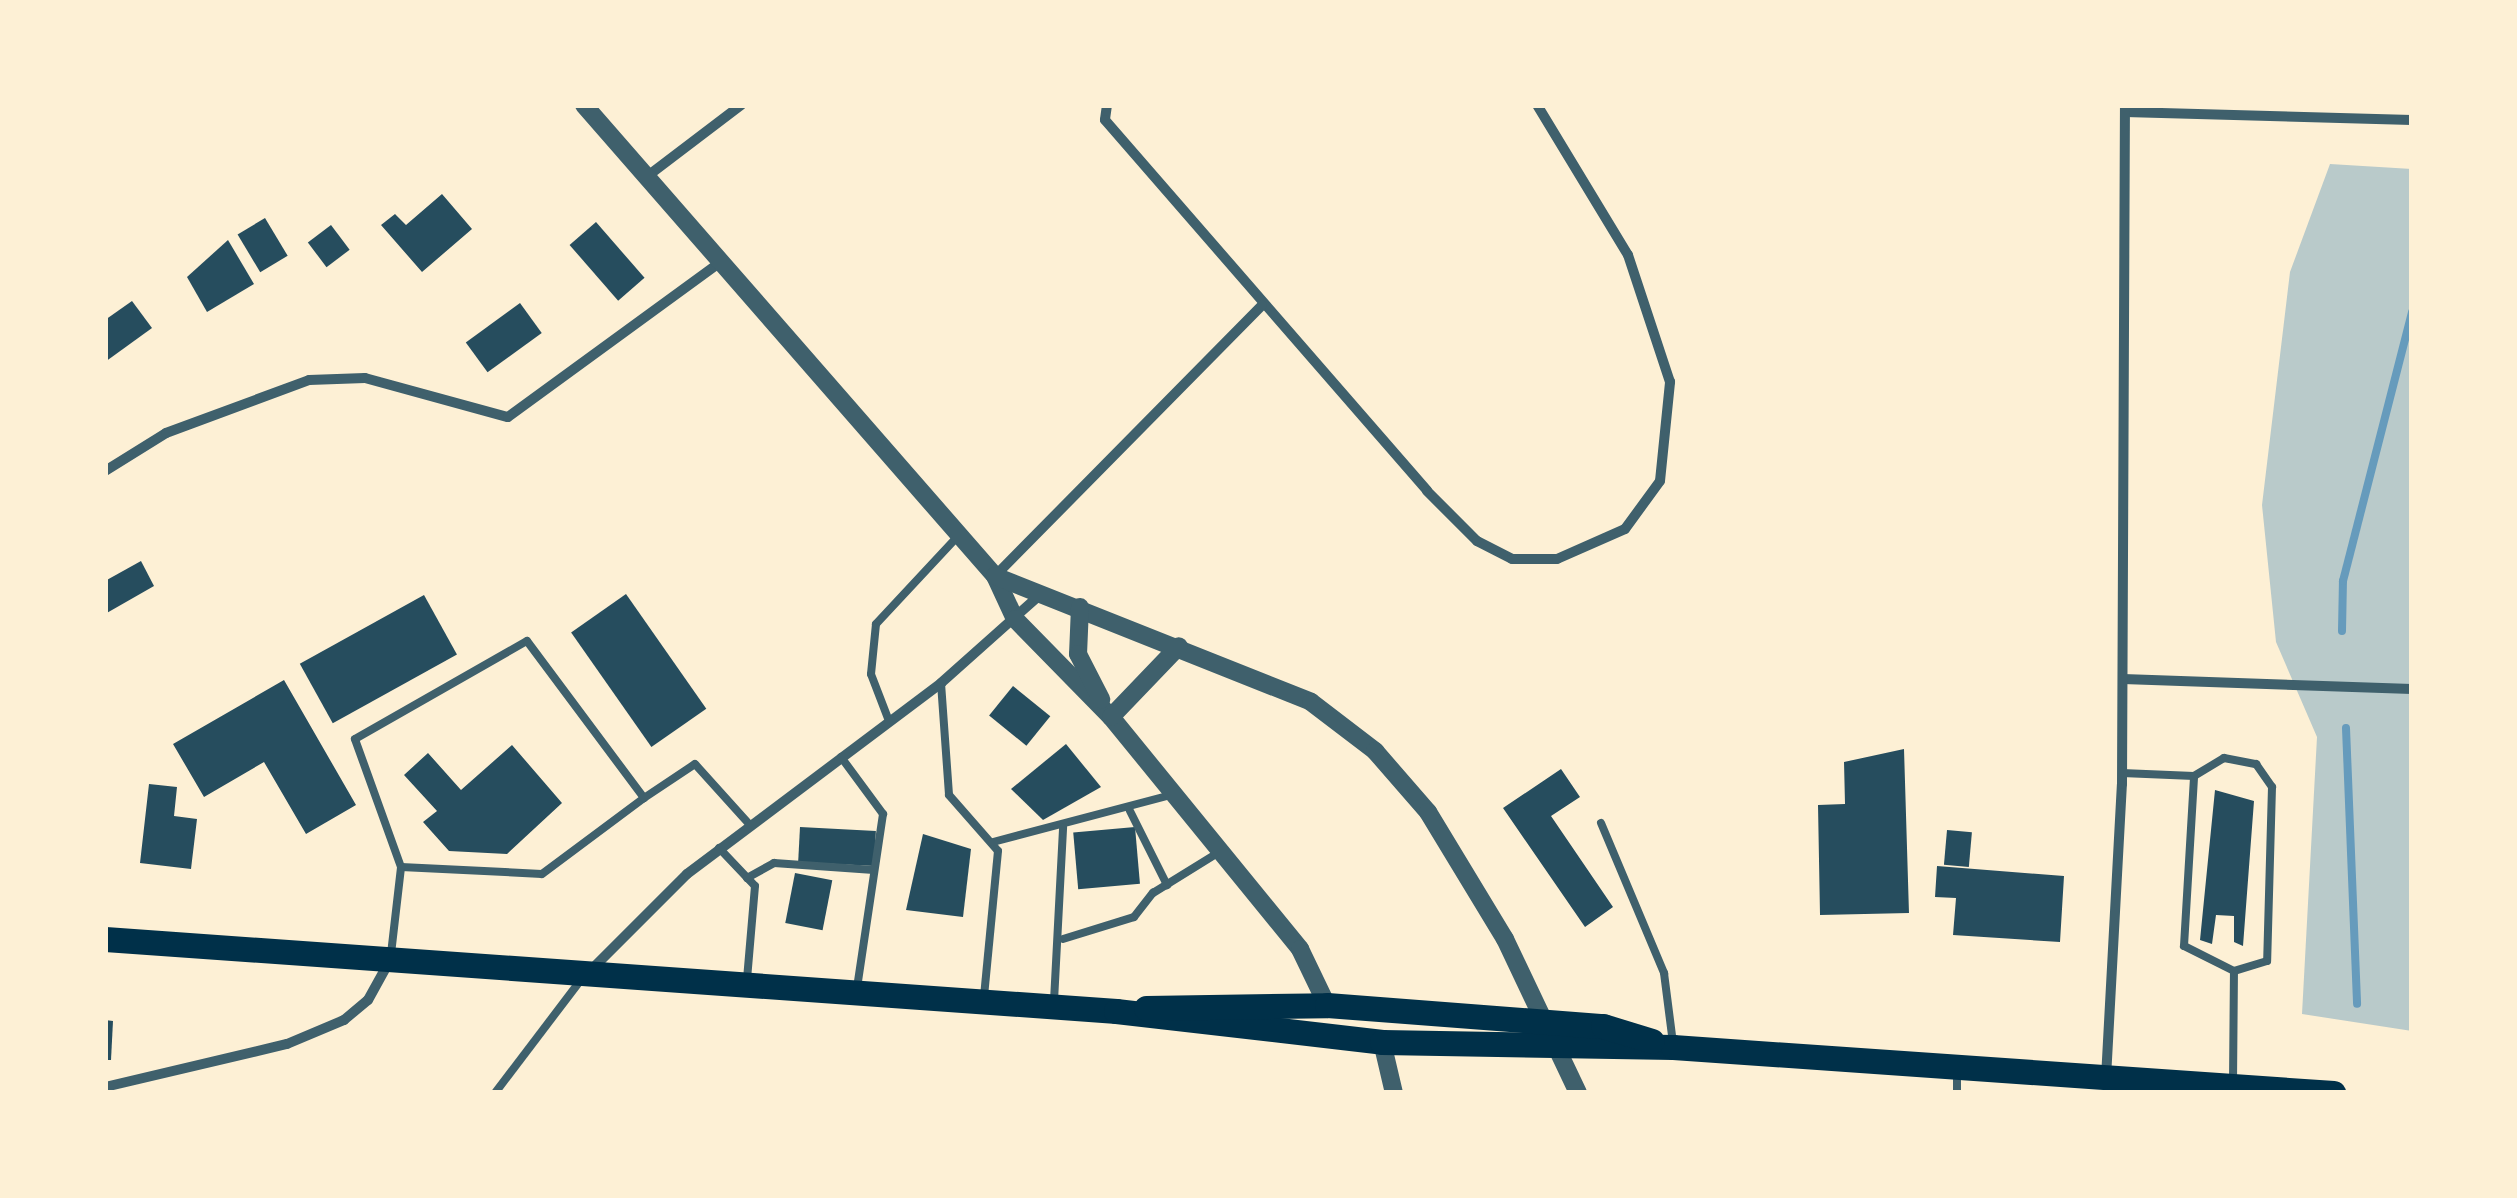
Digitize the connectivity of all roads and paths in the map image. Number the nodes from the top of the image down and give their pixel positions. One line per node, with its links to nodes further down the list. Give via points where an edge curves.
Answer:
1 (584, 105): 7 (street)
2 (741, 105): 7 (street)
3 (1107, 105): 9 (street, via 1105,120)
4 (1537, 105): 9 (street, via 1628,255 1660,331 1670,435 1660,481 1625,528 1557,559 1512,559 1477,541)
5 (2125, 108): 6 (street); 17 (street)
6 (2412, 120)
7 (644, 179): 8 (street)
8 (718, 264): 10 (street, via 508,417 365,378 308,380 166,433); 11 (street)
9 (1262, 305): 12 (street)
10 (105, 471)
11 (959, 535): 12 (street); 21 (lane, via 876,624 871,674)
12 (995, 576): 13 (street); 15 (street)
13 (1043, 592): 14 (street); 15 (street)
14 (1080, 607): 16 (street); 20 (street, via 1078,654)
15 (1015, 619): 18 (street); 20 (street)
16 (1180, 646): 20 (street); 58 (street, via 1311,702 1375,751 1428,812 1505,939)
17 (2123, 679): 19 (street); 23 (street)
18 (940, 683): 21 (street); 31 (lane, via 949,795 968,827)
19 (2412, 689)
20 (1111, 717): 25 (street)
21 (888, 721): 22 (street)
22 (841, 757): 29 (street); 35 (lane, via 882,814)
23 (2122, 773): 24 (lane); 52 (street)
24 (2194, 776): 41 (lane, via 2184,946); 41 (lane, via 2224,758 2256,764 2272,787 2267,961)
25 (1174, 794): 27 (lane); 33 (street)
26 (644, 798): 29 (lane, via 695,764); 34 (lane, via 542,874); 34 (lane, via 527,640 355,739)
27 (1130, 811): 30 (lane); 37 (lane)
28 (1601, 823): 50 (lane, via 1664,974)
29 (750, 825): 32 (street)
30 (1063, 827): 31 (lane); 39 (lane, via 1056,909)
31 (992, 842): 45 (lane)
32 (719, 848): 36 (lane); 42 (street)
33 (1221, 851): 37 (lane); 46 (street, via 1320,976)
34 (401, 867): 40 (lane)
35 (874, 870): 36 (lane, via 774,863); 44 (lane)
36 (747, 878): 43 (lane, via 755,886)
37 (1167, 885): 39 (lane, via 1134,916)
38 (105, 939): 40 (highway)
39 (1063, 939): 47 (lane)
40 (390, 960): 42 (highway); 54 (street, via 368,1000 344,1020 287,1044)
41 (2234, 971): 53 (lane)
42 (587, 973): 43 (highway); 56 (lane)
43 (746, 984): 44 (highway)
44 (856, 992): 45 (highway)
45 (984, 1002): 47 (highway)
46 (1327, 1005): 48 (highway, via 1220,1000); 50 (highway, via 1604,1026)
47 (1053, 1007): 48 (highway)
48 (1116, 1011): 49 (highway)
49 (1382, 1042): 50 (highway); 57 (street)
50 (1673, 1047): 51 (highway)
51 (1957, 1081): 52 (highway)
52 (2090, 1083): 53 (highway)
53 (2233, 1086): 55 (highway)
54 (105, 1087)
55 (2302, 1092): 59 (highway)
56 (495, 1093)
57 (1394, 1093)
58 (1578, 1093)
59 (2333, 1093)

